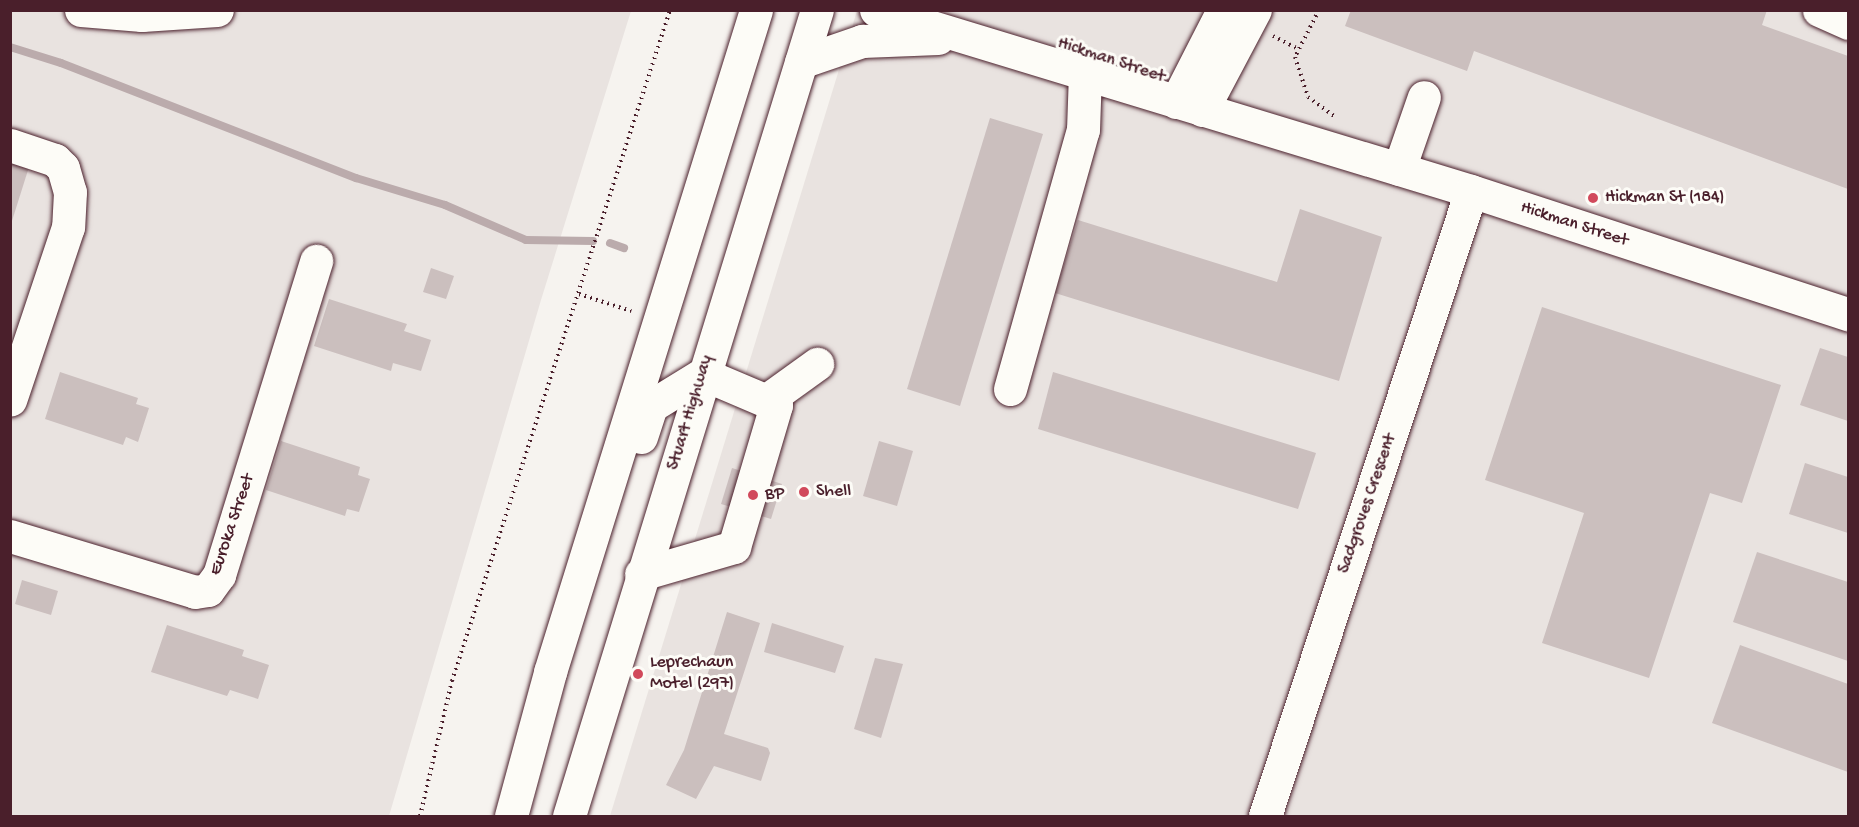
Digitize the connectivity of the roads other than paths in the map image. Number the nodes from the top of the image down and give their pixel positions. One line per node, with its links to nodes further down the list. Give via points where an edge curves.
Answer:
1 (81, 10): 2 (main road, via 142,15)
2 (217, 10)
3 (756, 10): 21 (main road)
4 (773, 10): 21 (main road, via 697,254)
5 (817, 10): 13 (main road, Stuart Highway)
6 (876, 10): 12 (main road, Hickman Street)
7 (952, 10): 16 (main road, Hickman Street)
8 (1223, 10): 16 (main road)
9 (1819, 10): 11 (main road)
10 (1262, 22): 16 (main road)
11 (1848, 23)
12 (978, 39): 13 (main road, Hickman Street, via 862,41); 14 (main road, Hickman Street)
13 (801, 62): 24 (main road, Stuart Highway)
14 (1085, 74): 16 (main road, Hickman Street); 25 (main road, via 1083,130)
15 (1424, 97): 18 (main road)
16 (1193, 98): 18 (main road, Hickman Street, via 1299,138)
17 (10, 145): 27 (main road, via 55,160 63,168 70,192 68,227)
18 (1399, 169): 19 (main road, Hickman Street)
19 (1471, 191): 22 (main road, Hickman Street); 33 (main road, Sadgroves Crescent)
20 (316, 261): 28 (main road, Euroka Street, via 219,575 208,590 195,592)
21 (672, 285): 30 (main road)
22 (1848, 314)
23 (817, 364): 26 (main road)
24 (703, 375): 26 (main road); 29 (main road, Stuart Highway); 30 (main road, via 651,406 612,532)
25 (1010, 390)
26 (767, 399): 29 (main road, via 776,405 734,547)
27 (10, 400)
28 (10, 536)
29 (641, 574): 32 (main road, Stuart Highway)
30 (581, 578): 31 (main road)
31 (511, 816)
32 (569, 816)
33 (1265, 816)

